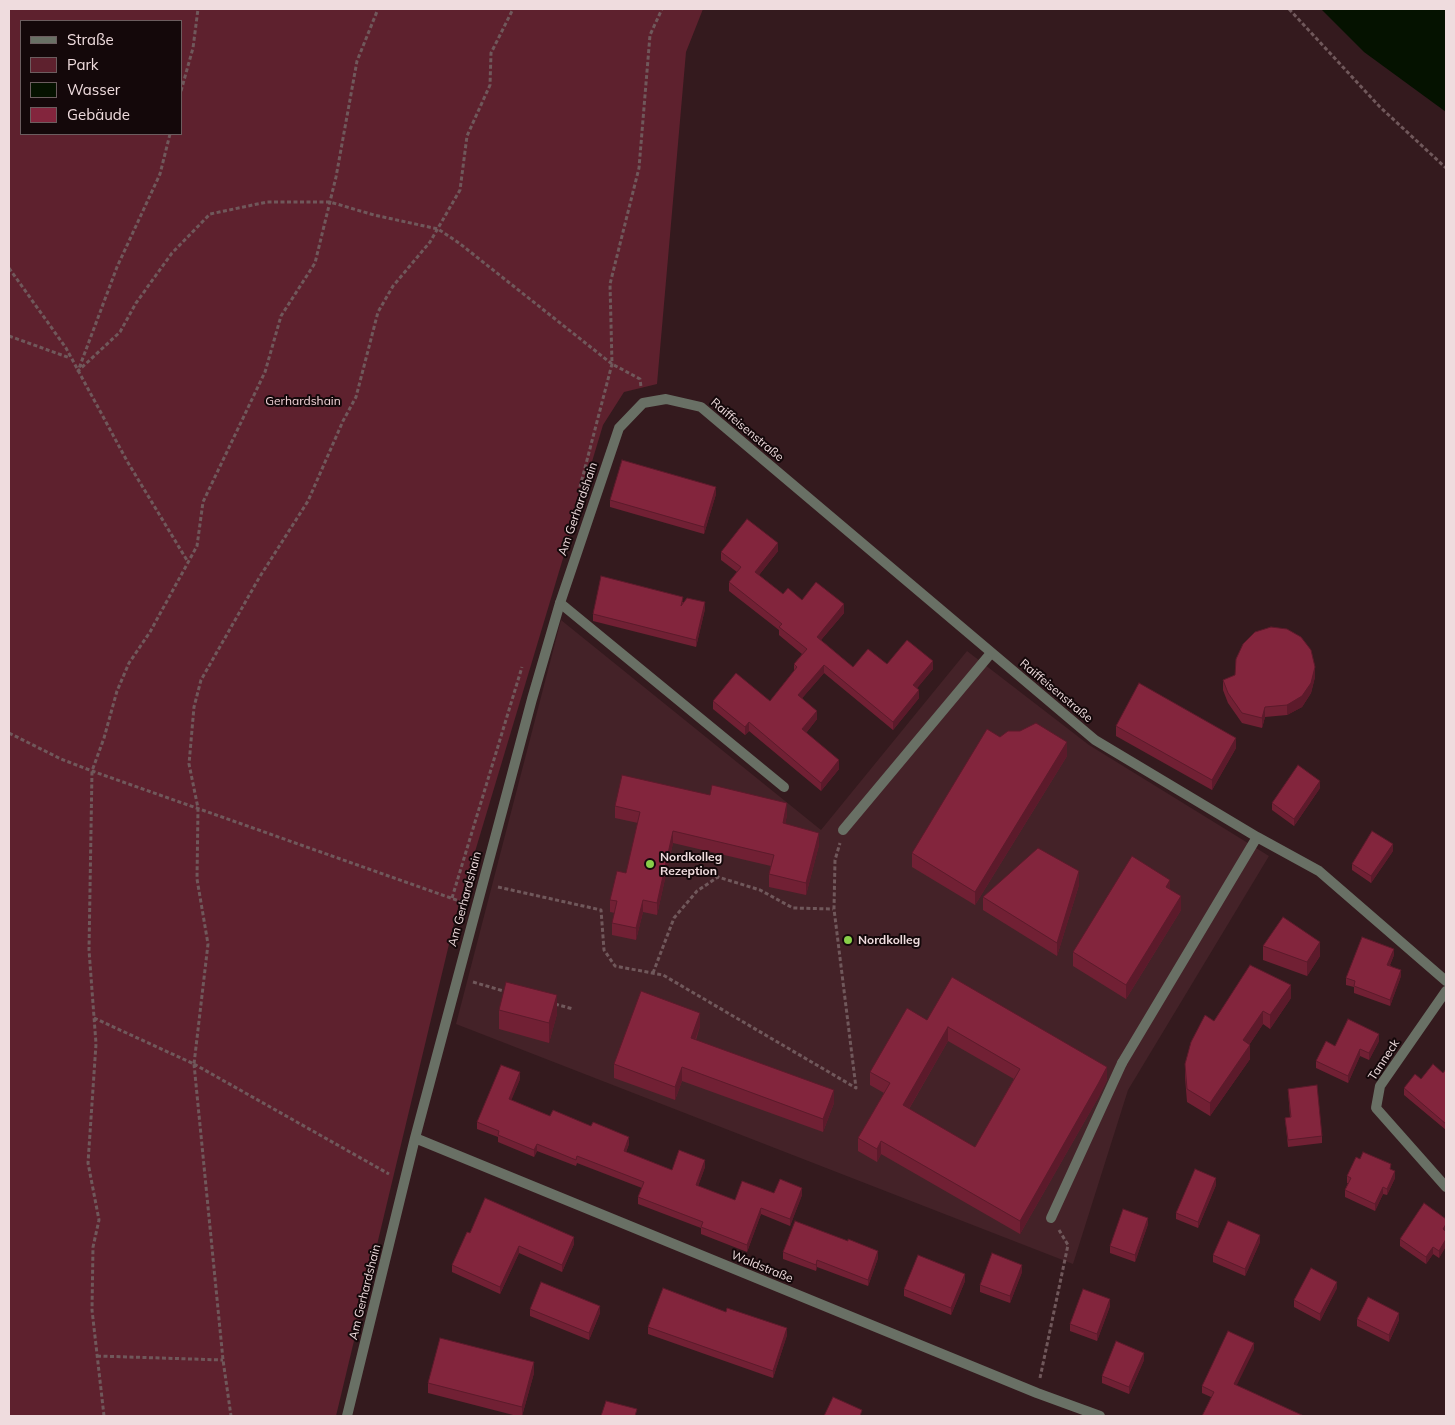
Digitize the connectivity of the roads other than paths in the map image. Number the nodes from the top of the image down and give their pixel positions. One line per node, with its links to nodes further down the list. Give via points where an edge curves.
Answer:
1 (643, 403): 2 (street, Am Gerhardshain, via 619,428); 3 (street, Raiffeisenstraße, via 666,399 701,407)
2 (560, 603): 4 (street); 9 (street, Am Gerhardshain)
3 (991, 653): 5 (street); 6 (street, Raiffeisenstraße, via 1095,740)
4 (784, 787)
5 (843, 830)
6 (1257, 837): 7 (street, via 1319,871); 11 (street, via 1122,1063)
7 (1446, 981)
8 (1446, 991): 10 (street, Tanneck, via 1380,1086 1376,1108)
9 (415, 1138): 12 (street, Am Gerhardshain); 13 (street, Waldstraße)
10 (1446, 1187)
11 (1051, 1218)
12 (347, 1416)
13 (1100, 1416)

